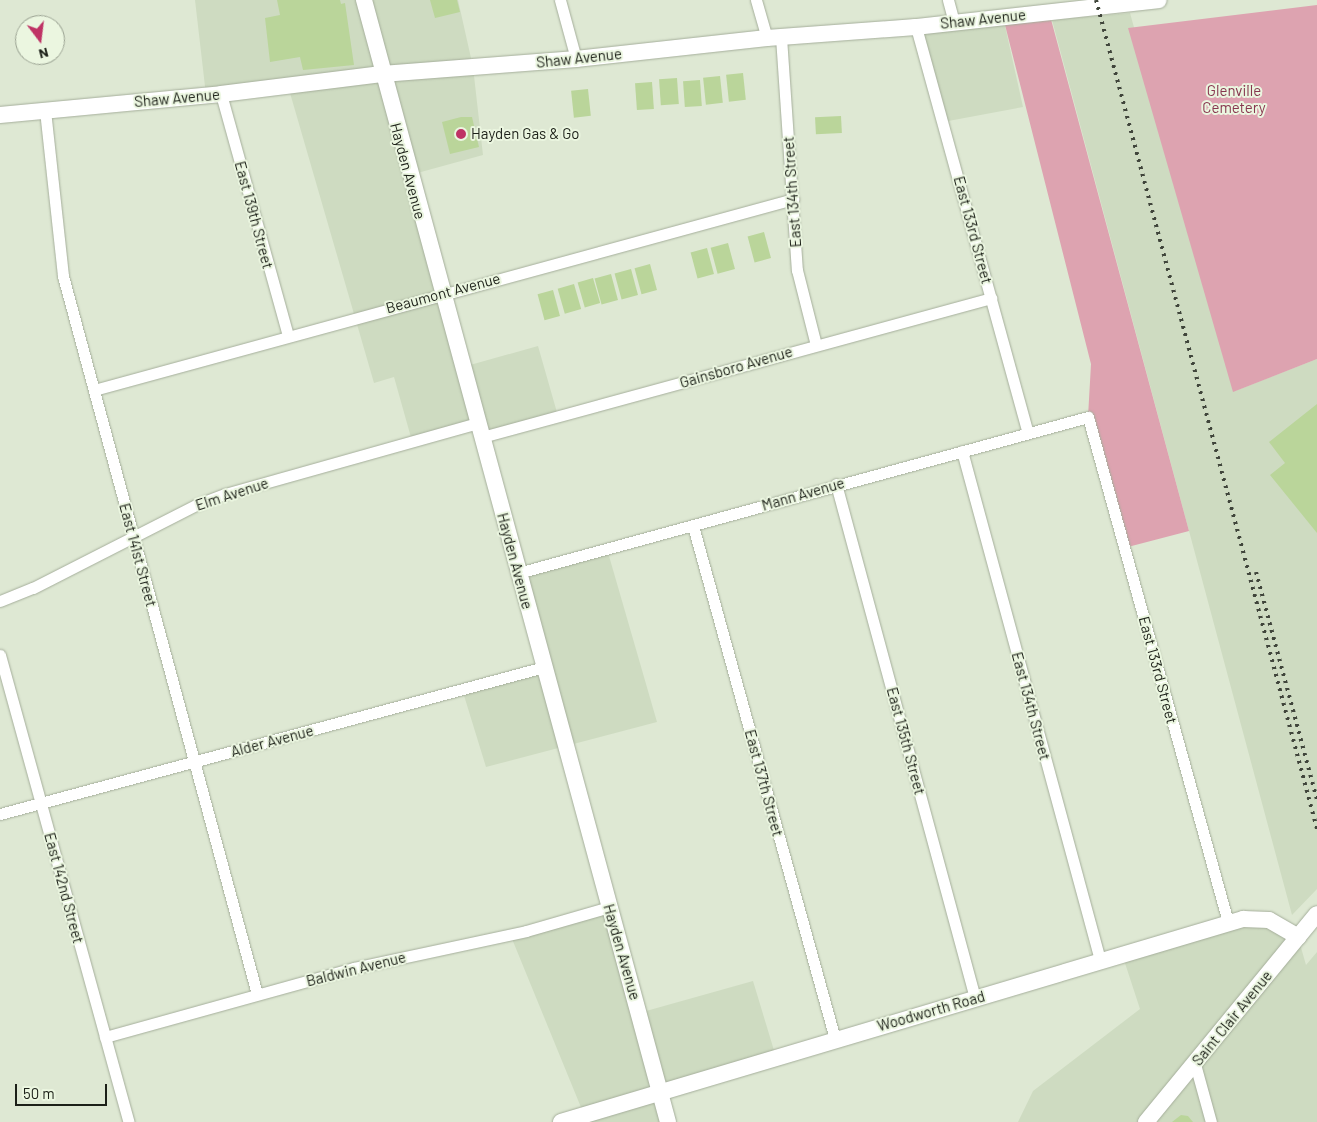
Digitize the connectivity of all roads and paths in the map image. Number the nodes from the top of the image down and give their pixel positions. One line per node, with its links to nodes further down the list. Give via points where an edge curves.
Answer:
1 (364, 0): 10 (street, Hayden Avenue)
2 (560, 0): 9 (street)
3 (756, 0): 8 (street, East 134th Street)
4 (948, 0): 6 (street)
5 (1159, 0): 6 (street, Shaw Avenue)
6 (954, 22): 7 (street, Shaw Avenue)
7 (916, 27): 8 (street, Shaw Avenue); 16 (street, East 133rd Street)
8 (774, 37): 9 (street, Shaw Avenue); 14 (street, East 134th Street)
9 (576, 59): 10 (street, Shaw Avenue)
10 (382, 74): 11 (street, Shaw Avenue); 15 (street, Hayden Avenue)
11 (221, 94): 12 (street, Shaw Avenue); 17 (street, East 139th Street)
12 (45, 110): 13 (street, Shaw Avenue); 19 (street, East 141st Street, via 63,276)
13 (0, 115)
14 (793, 199): 15 (street, Beaumont Avenue); 18 (street, East 134th Street, via 797,270)
15 (442, 293): 17 (street, Beaumont Avenue); 21 (street, Hayden Avenue)
16 (991, 298): 18 (street, Gainsboro Avenue); 22 (street, East 133rd Street)
17 (288, 336): 19 (street, Beaumont Avenue)
18 (816, 344): 21 (street, Gainsboro Avenue)
19 (94, 390): 26 (street, East 141st Street)
20 (1088, 417): 22 (street, Mann Avenue); 36 (street, East 133rd Street)
21 (480, 430): 26 (street, Elm Avenue, via 225,494); 27 (street, Hayden Avenue)
22 (1028, 433): 23 (street, Mann Avenue)
23 (962, 451): 24 (street, Mann Avenue); 38 (street, East 134th Street)
24 (836, 484): 25 (street, Mann Avenue); 40 (street, East 135th Street)
25 (693, 526): 27 (street, Mann Avenue); 42 (street, East 137th Street)
26 (133, 537): 28 (street, Elm Avenue, via 33,588); 31 (street, East 141st Street)
27 (518, 573): 30 (street, Hayden Avenue)
28 (0, 601)
29 (0, 655): 32 (street, East 142nd Street)
30 (544, 667): 31 (street, Alder Avenue); 34 (street, Hayden Avenue)
31 (194, 762): 32 (street, Alder Avenue); 39 (street, East 141st Street)
32 (41, 803): 33 (street, Alder Avenue); 41 (street, East 142nd Street)
33 (0, 814)
34 (609, 907): 39 (street, Baldwin Avenue, via 526,931 354,968); 44 (street, Hayden Avenue)
35 (1317, 914): 37 (street, Saint Clair Avenue)
36 (1228, 922): 37 (street, Woodworth Road, via 1254,917 1269,920); 38 (street, Woodworth Road)
37 (1298, 937): 43 (street, Saint Clair Avenue)
38 (1100, 960): 40 (street, Woodworth Road)
39 (257, 994): 41 (street, Baldwin Avenue)
40 (975, 998): 42 (street, Woodworth Road)
41 (105, 1037): 45 (street, East 142nd Street)
42 (835, 1039): 44 (street, Woodworth Road)
43 (1195, 1064): 48 (street, Saint Clair Avenue); 49 (street)
44 (660, 1091): 46 (street, Woodworth Road); 47 (street, Hayden Avenue)
45 (129, 1122)
46 (561, 1122)
47 (668, 1122)
48 (1146, 1122)
49 (1211, 1122)

